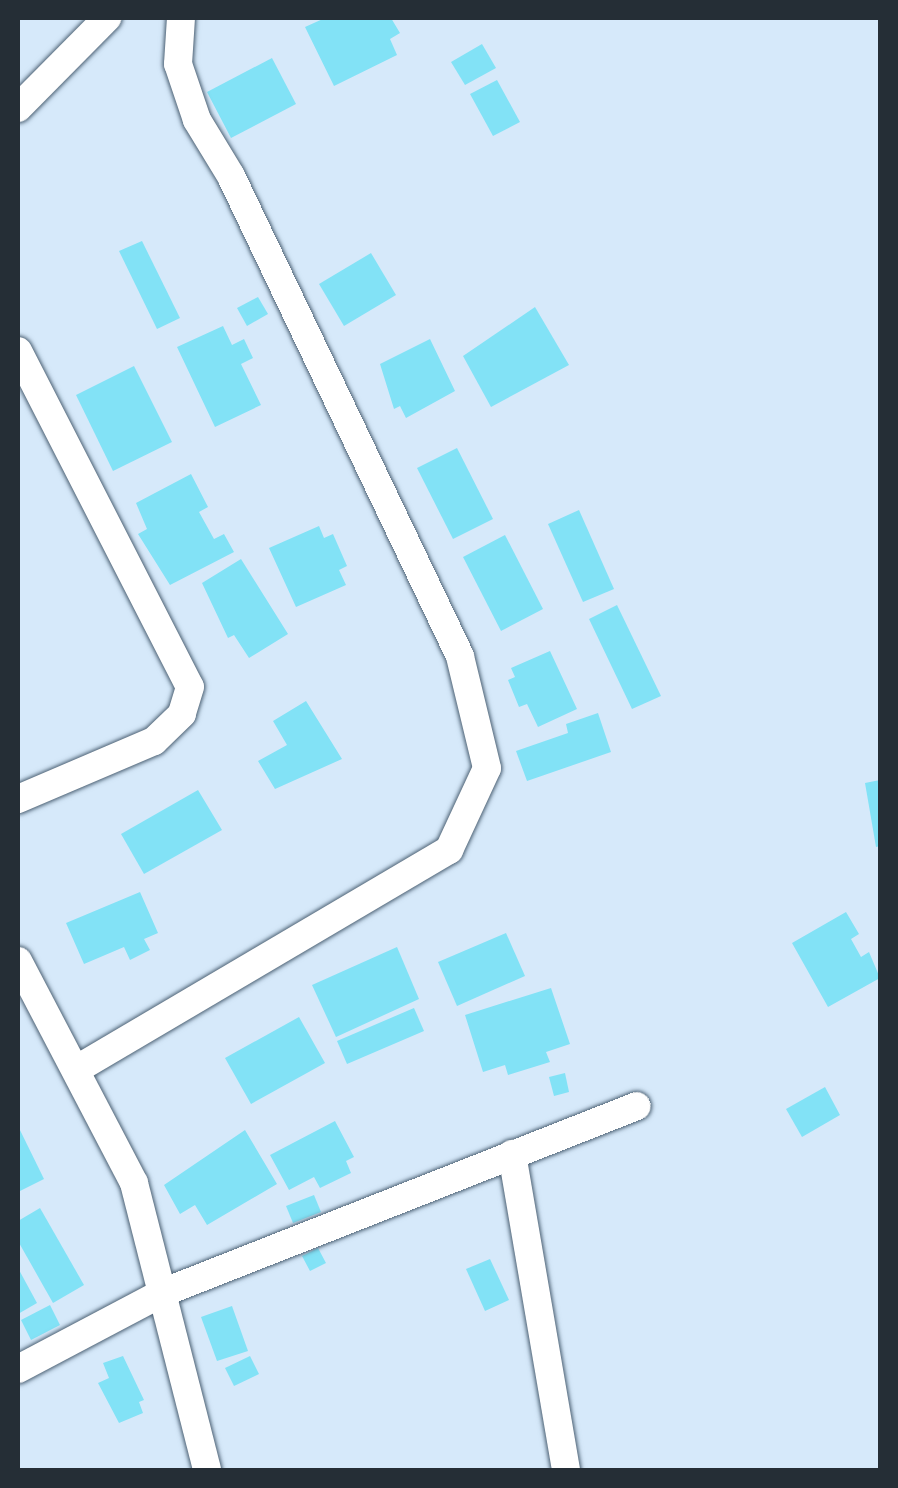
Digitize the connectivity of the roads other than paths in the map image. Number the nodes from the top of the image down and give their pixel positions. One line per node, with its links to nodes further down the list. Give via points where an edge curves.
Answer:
1 (107, 18): 3 (street)
2 (181, 18): 7 (street, via 178,64 196,120 231,176 460,656 487,768 449,850)
3 (18, 108)
4 (18, 351): 5 (street, via 190,687 182,714 154,741)
5 (18, 799)
6 (18, 961): 7 (street)
7 (78, 1069): 10 (street, via 134,1183)
8 (637, 1106): 9 (street)
9 (512, 1154): 10 (street); 13 (street)
10 (162, 1293): 11 (street); 12 (street)
11 (18, 1368)
12 (206, 1470)
13 (566, 1470)

